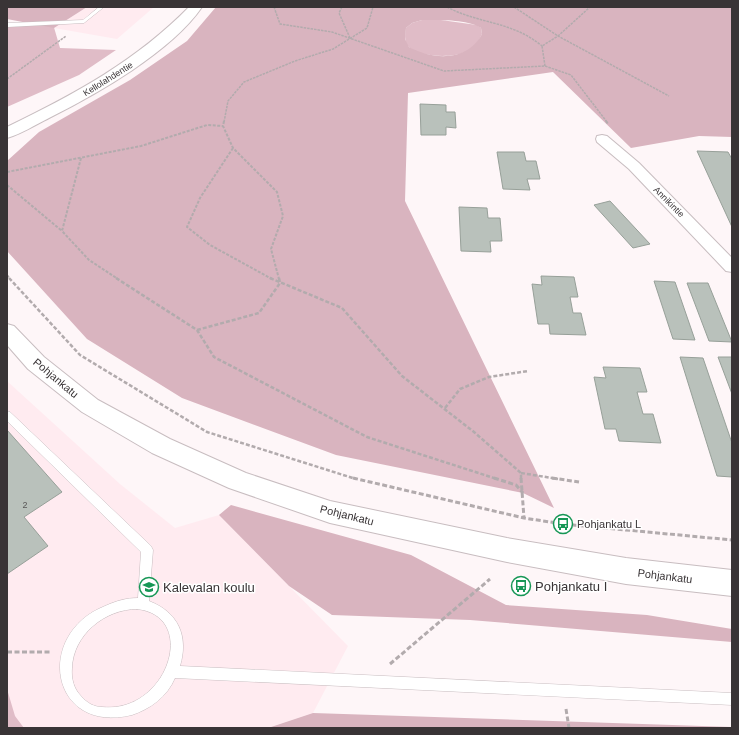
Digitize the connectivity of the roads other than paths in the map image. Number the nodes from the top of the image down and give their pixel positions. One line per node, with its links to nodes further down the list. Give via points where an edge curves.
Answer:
1 (102, 7): 3 (lane, via 84,20)
2 (196, 7): 4 (main road, Kellolahdentie, via 167,37 138,60 95,88)
3 (7, 26)
4 (7, 133)
5 (602, 139): 6 (street, Annikintie, via 634,166)
6 (732, 268)
7 (7, 331): 9 (main road, Pohjankatu, via 36,362 90,406 161,446 245,483 330,512 507,550 626,571)
8 (7, 415): 10 (lane, via 147,550)
9 (732, 583)
10 (143, 604): 11 (lane, via 159,610 170,621 177,636 178,654); 11 (lane, via 126,604 108,610 91,620 77,635 68,652 66,683 72,697 83,707 97,713 114,714 132,710 148,701 162,688)
11 (172, 672): 12 (lane)
12 (732, 699)

